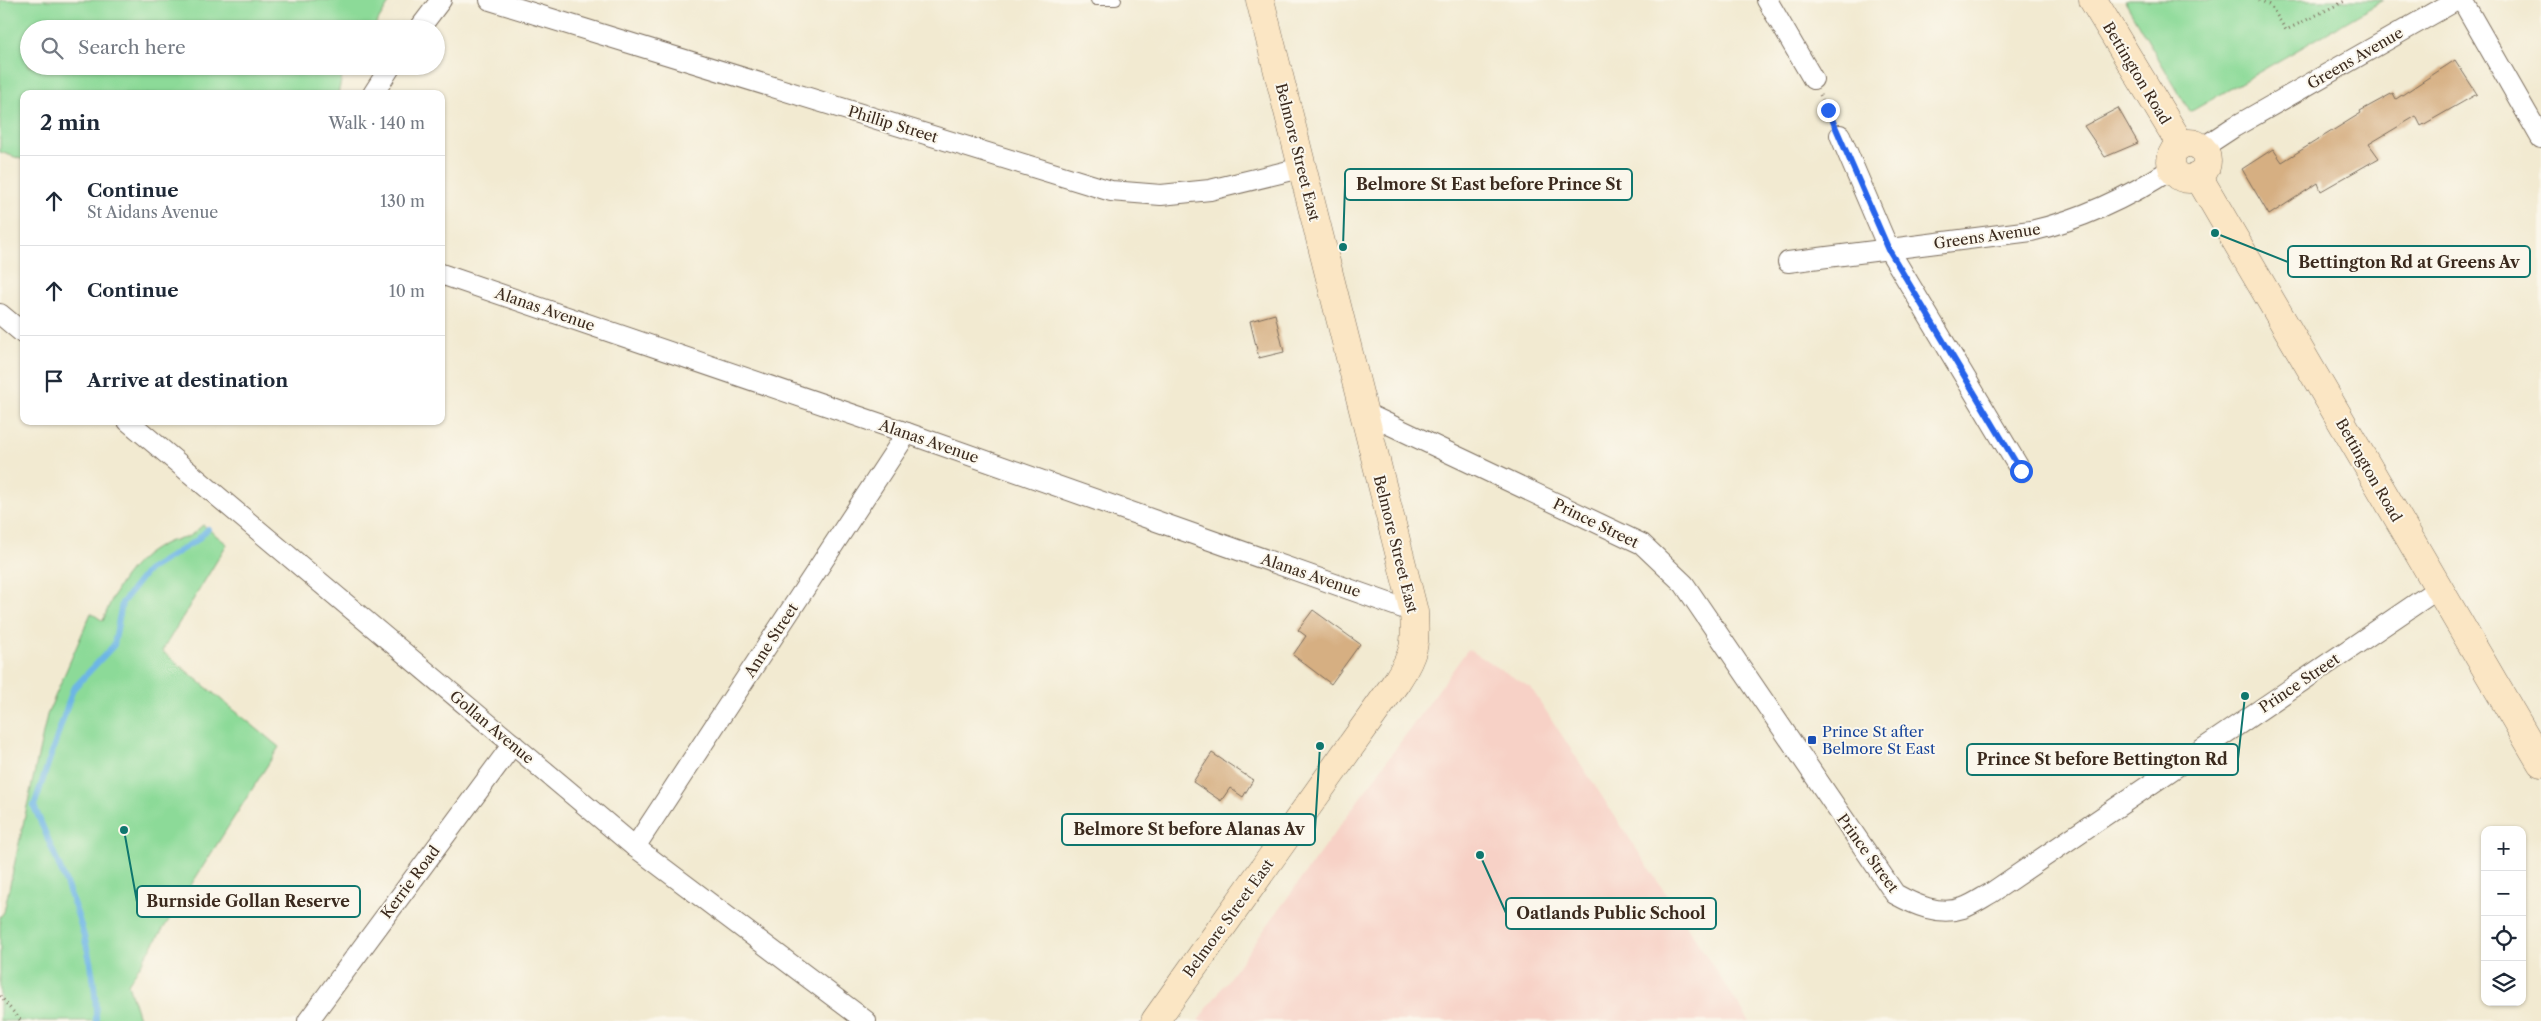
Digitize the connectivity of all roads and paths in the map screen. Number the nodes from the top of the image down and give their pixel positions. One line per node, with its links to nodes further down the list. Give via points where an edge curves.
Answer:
1 (441, 0): 12 (street)
2 (490, 0): 19 (street, Phillip Street, via 1111,191 1161,195 1210,190)
3 (1096, 0): 4 (lane)
4 (1116, 0)
5 (1260, 0): 19 (street, Belmore Street East)
6 (1767, 0): 14 (street)
7 (2093, 0): 18 (street, Bettington Road)
8 (2259, 0): 9 (path, via 2270,5 2286,30)
9 (2347, 0)
10 (2457, 0): 18 (street, Greens Avenue, via 2234,127)
11 (2462, 0): 17 (street)
12 (426, 20)
13 (385, 75): 15 (street)
14 (1813, 79): 16 (path)
15 (376, 90)
16 (1840, 135): 20 (street)
17 (2541, 138)
18 (2188, 159): 20 (street, Greens Avenue, via 2111,205 2051,226); 29 (street, Bettington Road)
19 (1302, 168): 25 (street, Belmore Street East)
20 (1889, 250): 21 (street, Greens Avenue); 28 (street)
21 (1788, 262)
22 (445, 275): 27 (street, Alanas Avenue)
23 (0, 314): 24 (street)
24 (20, 331)
25 (1363, 412): 29 (street, Prince Street, via 1642,544 1664,563 1684,584 1895,894 1917,906 1939,910 1962,908 1991,893); 30 (street, Belmore Street East)
26 (133, 425): 31 (street, Gollan Avenue)
27 (907, 433): 30 (street, Alanas Avenue); 33 (street, Anne Street)
28 (2021, 471)
29 (2438, 588): 32 (street, Bettington Road)
30 (1414, 612): 38 (street, Belmore Street East, via 1416,640 1411,661)
31 (513, 744): 33 (street, Gollan Avenue); 36 (street, Kerrie Road)
32 (2541, 763)
33 (635, 847): 37 (street, Gollan Avenue)
34 (0, 996): 35 (path)
35 (21, 1021)
36 (308, 1021)
37 (866, 1021)
38 (1154, 1021)

